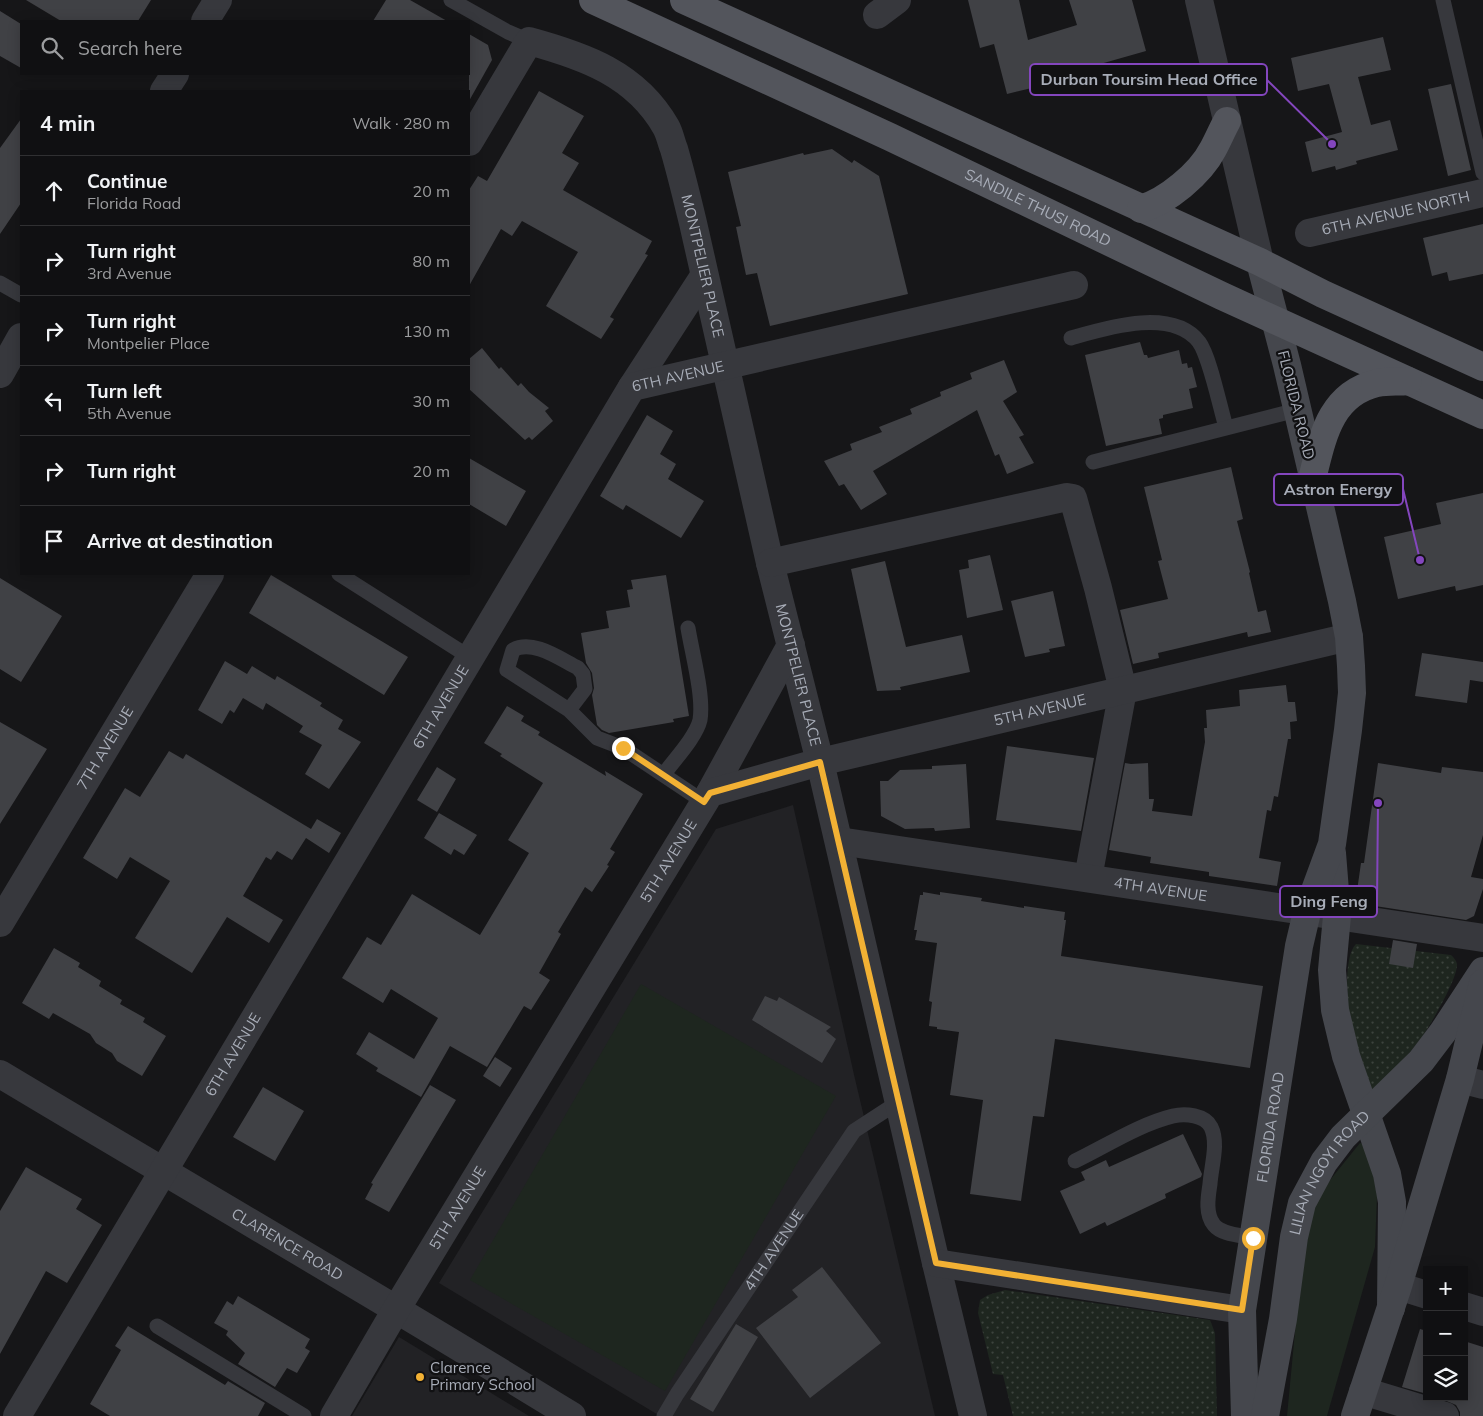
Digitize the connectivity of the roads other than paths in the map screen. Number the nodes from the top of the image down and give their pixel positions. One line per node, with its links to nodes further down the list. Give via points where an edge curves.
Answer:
1 (218, 0): 7 (street)
2 (451, 0): 8 (lane)
3 (594, 0): 22 (main road, SANDILE THUSI ROAD)
4 (684, 0): 15 (main road)
5 (1199, 0): 11 (street, FLORIDA ROAD)
6 (1443, 0): 13 (lane)
7 (206, 20)
8 (529, 41): 12 (street); 18 (street, MONTPELIER PLACE, via 566,51 601,66 626,81 650,102 667,129 680,167)
9 (174, 75): 10 (street)
10 (165, 90)
11 (1227, 121): 15 (main road, via 1200,167 1168,195); 17 (street, FLORIDA ROAD)
12 (470, 140)
13 (1483, 173)
14 (1483, 192): 16 (street, 6TH AVENUE NORTH)
15 (1141, 209): 17 (main road)
16 (1309, 234)
17 (1260, 262): 22 (street, FLORIDA ROAD); 26 (main road)
18 (704, 276): 25 (street, MONTPELIER PLACE); 29 (street)
19 (0, 283): 21 (lane)
20 (1074, 285): 25 (street, 6TH AVENUE)
21 (20, 294)
22 (1274, 319): 28 (main road, SANDILE THUSI ROAD); 30 (street, FLORIDA ROAD)
23 (1071, 338): 32 (lane, via 1117,326 1150,323 1171,325 1186,331 1199,343 1206,358)
24 (20, 339): 27 (street)
25 (724, 367): 29 (street, 6TH AVENUE); 35 (street, MONTPELIER PLACE)
26 (1483, 367)
27 (0, 374)
28 (1410, 381): 31 (main road, SANDILE THUSI ROAD); 34 (main road, via 1378,383 1357,390 1342,402 1321,443)
29 (632, 387): 41 (street, 6TH AVENUE)
30 (1297, 410): 32 (lane); 34 (street, FLORIDA ROAD)
31 (1483, 415)
32 (1226, 427): 33 (lane)
33 (1093, 462)
34 (1313, 475): 39 (street, FLORIDA ROAD)
35 (770, 563): 40 (street, MONTPELIER PLACE); 42 (street, via 1071,497)
36 (209, 575): 52 (street, 7TH AVENUE)
37 (341, 575): 41 (lane)
38 (688, 628): 45 (lane, via 700,696 700,720)
39 (1349, 637): 42 (street, 5TH AVENUE); 48 (street, FLORIDA ROAD, via 1352,693)
40 (791, 645): 44 (street, MONTPELIER PLACE); 46 (street)
41 (471, 658): 61 (street, 6TH AVENUE)
42 (1123, 690): 44 (street, 5TH AVENUE); 49 (street)
43 (569, 710): 43 (lane, via 507,670 513,650 519,646 530,646 578,668 583,674 585,689); 45 (lane, via 596,738 623,748)
44 (820, 762): 46 (street, 5TH AVENUE); 47 (street, MONTPELIER PLACE)
45 (664, 774): 46 (lane)
46 (707, 798): 67 (street, 5TH AVENUE)
47 (838, 840): 49 (street, 4TH AVENUE); 58 (street, MONTPELIER PLACE)
48 (1332, 844): 50 (street, FLORIDA ROAD); 51 (street, FLORIDA ROAD)
49 (1088, 878): 50 (street, 4TH AVENUE)
50 (1307, 912): 51 (street, 4TH AVENUE); 62 (street, FLORIDA ROAD)
51 (1337, 916): 53 (street, 4TH AVENUE); 59 (street, FLORIDA ROAD, via 1332,970 1335,1010 1346,1056)
52 (0, 924)
53 (1483, 938)
54 (1483, 971): 59 (street, LILIAN NGOYI ROAD, via 1421,1062)
55 (1483, 983): 57 (street)
56 (0, 1074): 61 (street, CLARENCE ROAD)
57 (1471, 1082): 65 (street)
58 (900, 1101): 63 (street, MONTPELIER PLACE); 76 (lane, 4TH AVENUE, via 854,1132)
59 (1367, 1115): 65 (street, FLORIDA ROAD, via 1387,1174 1392,1202); 79 (street, LILIAN NGOYI ROAD, via 1343,1137 1324,1162 1302,1203)
60 (1075, 1161): 62 (lane, via 1174,1116 1200,1118 1210,1125 1214,1134 1208,1206 1211,1220 1215,1227 1224,1231)
61 (163, 1172): 67 (street, CLARENCE ROAD); 72 (street, 6TH AVENUE)
62 (1253, 1238): 68 (street, FLORIDA ROAD)
63 (936, 1263): 68 (street); 77 (street, MONTPELIER PLACE)
64 (1423, 1295): 65 (street)
65 (1394, 1297): 71 (street)
66 (1468, 1307): 69 (street)
67 (397, 1308): 74 (street, 5TH AVENUE); 75 (street, CLARENCE ROAD)
68 (1242, 1310): 78 (street, FLORIDA ROAD)
69 (1483, 1312)
70 (157, 1326): 73 (lane)
71 (1359, 1404): 80 (street)
72 (17, 1416)
73 (304, 1416)
74 (334, 1416)
75 (572, 1416)
76 (664, 1416)
77 (973, 1416)
78 (1245, 1416)
79 (1265, 1416)
80 (1445, 1416)

